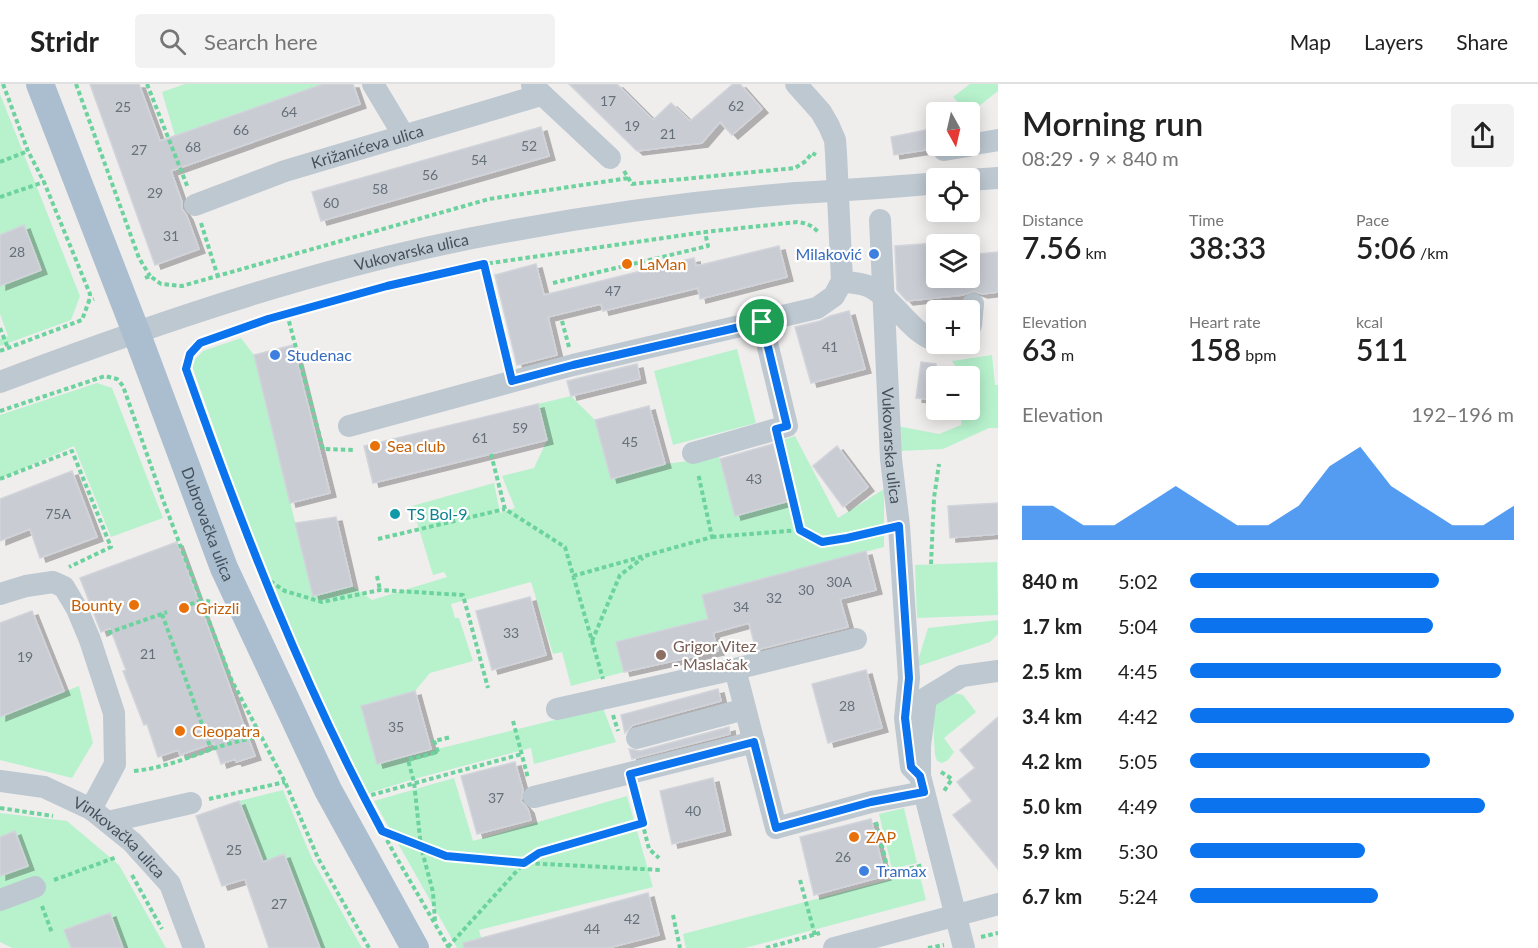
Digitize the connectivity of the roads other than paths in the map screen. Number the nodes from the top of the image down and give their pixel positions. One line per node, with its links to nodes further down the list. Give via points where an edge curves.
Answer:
1 (40, 84): 18 (main road, Dubrovačka ulica)
2 (373, 84): 5 (street)
3 (796, 84): 12 (street, via 821,112 832,133)
4 (536, 90): 5 (street, Križanićeva ulica); 8 (street, Križanićeva ulica)
5 (404, 136): 13 (street, Križanićeva ulica, via 285,171)
6 (998, 140): 7 (street)
7 (980, 143)
8 (618, 165)
9 (998, 178): 10 (street)
10 (980, 179)
11 (926, 184): 12 (street, Vukovarska ulica)
12 (838, 191): 15 (street); 18 (street, Vukovarska ulica, via 715,202 503,232 349,267)
13 (195, 205)
14 (880, 220): 16 (street, Vukovarska ulica)
15 (842, 281): 16 (street, via 868,286); 17 (street, via 834,296 818,308)
16 (885, 297): 19 (street, via 909,323); 32 (street, Vukovarska ulica, via 891,459 909,678 905,718 911,767)
17 (762, 322): 21 (street, via 573,365); 22 (street, via 787,426)
18 (136, 332): 20 (street, Vukovarska ulica); 41 (main road, Dubrovačka ulica, via 224,568 253,633 328,790)
19 (926, 334)
20 (0, 382)
21 (349, 426)
22 (693, 453)
23 (0, 594): 35 (street, via 53,582 64,587 77,609 114,713 114,764)
24 (856, 639): 25 (street)
25 (735, 669): 27 (street); 28 (street)
26 (998, 671): 32 (street, via 962,676 926,698 920,746)
27 (557, 709)
28 (745, 709): 29 (street); 30 (street)
29 (637, 738)
30 (754, 742): 32 (street, via 776,828); 33 (street)
31 (0, 780): 35 (street, Vinkovačka ulica, via 44,787)
32 (922, 784): 39 (street)
33 (534, 797)
34 (191, 803): 35 (street)
35 (100, 816): 40 (street, Vinkovačka ulica, via 132,842 170,884)
36 (35, 887): 37 (street)
37 (0, 900)
38 (998, 904): 39 (street)
39 (955, 916): 42 (street); 43 (street)
40 (194, 948)
41 (415, 948)
42 (834, 948)
43 (964, 948)

